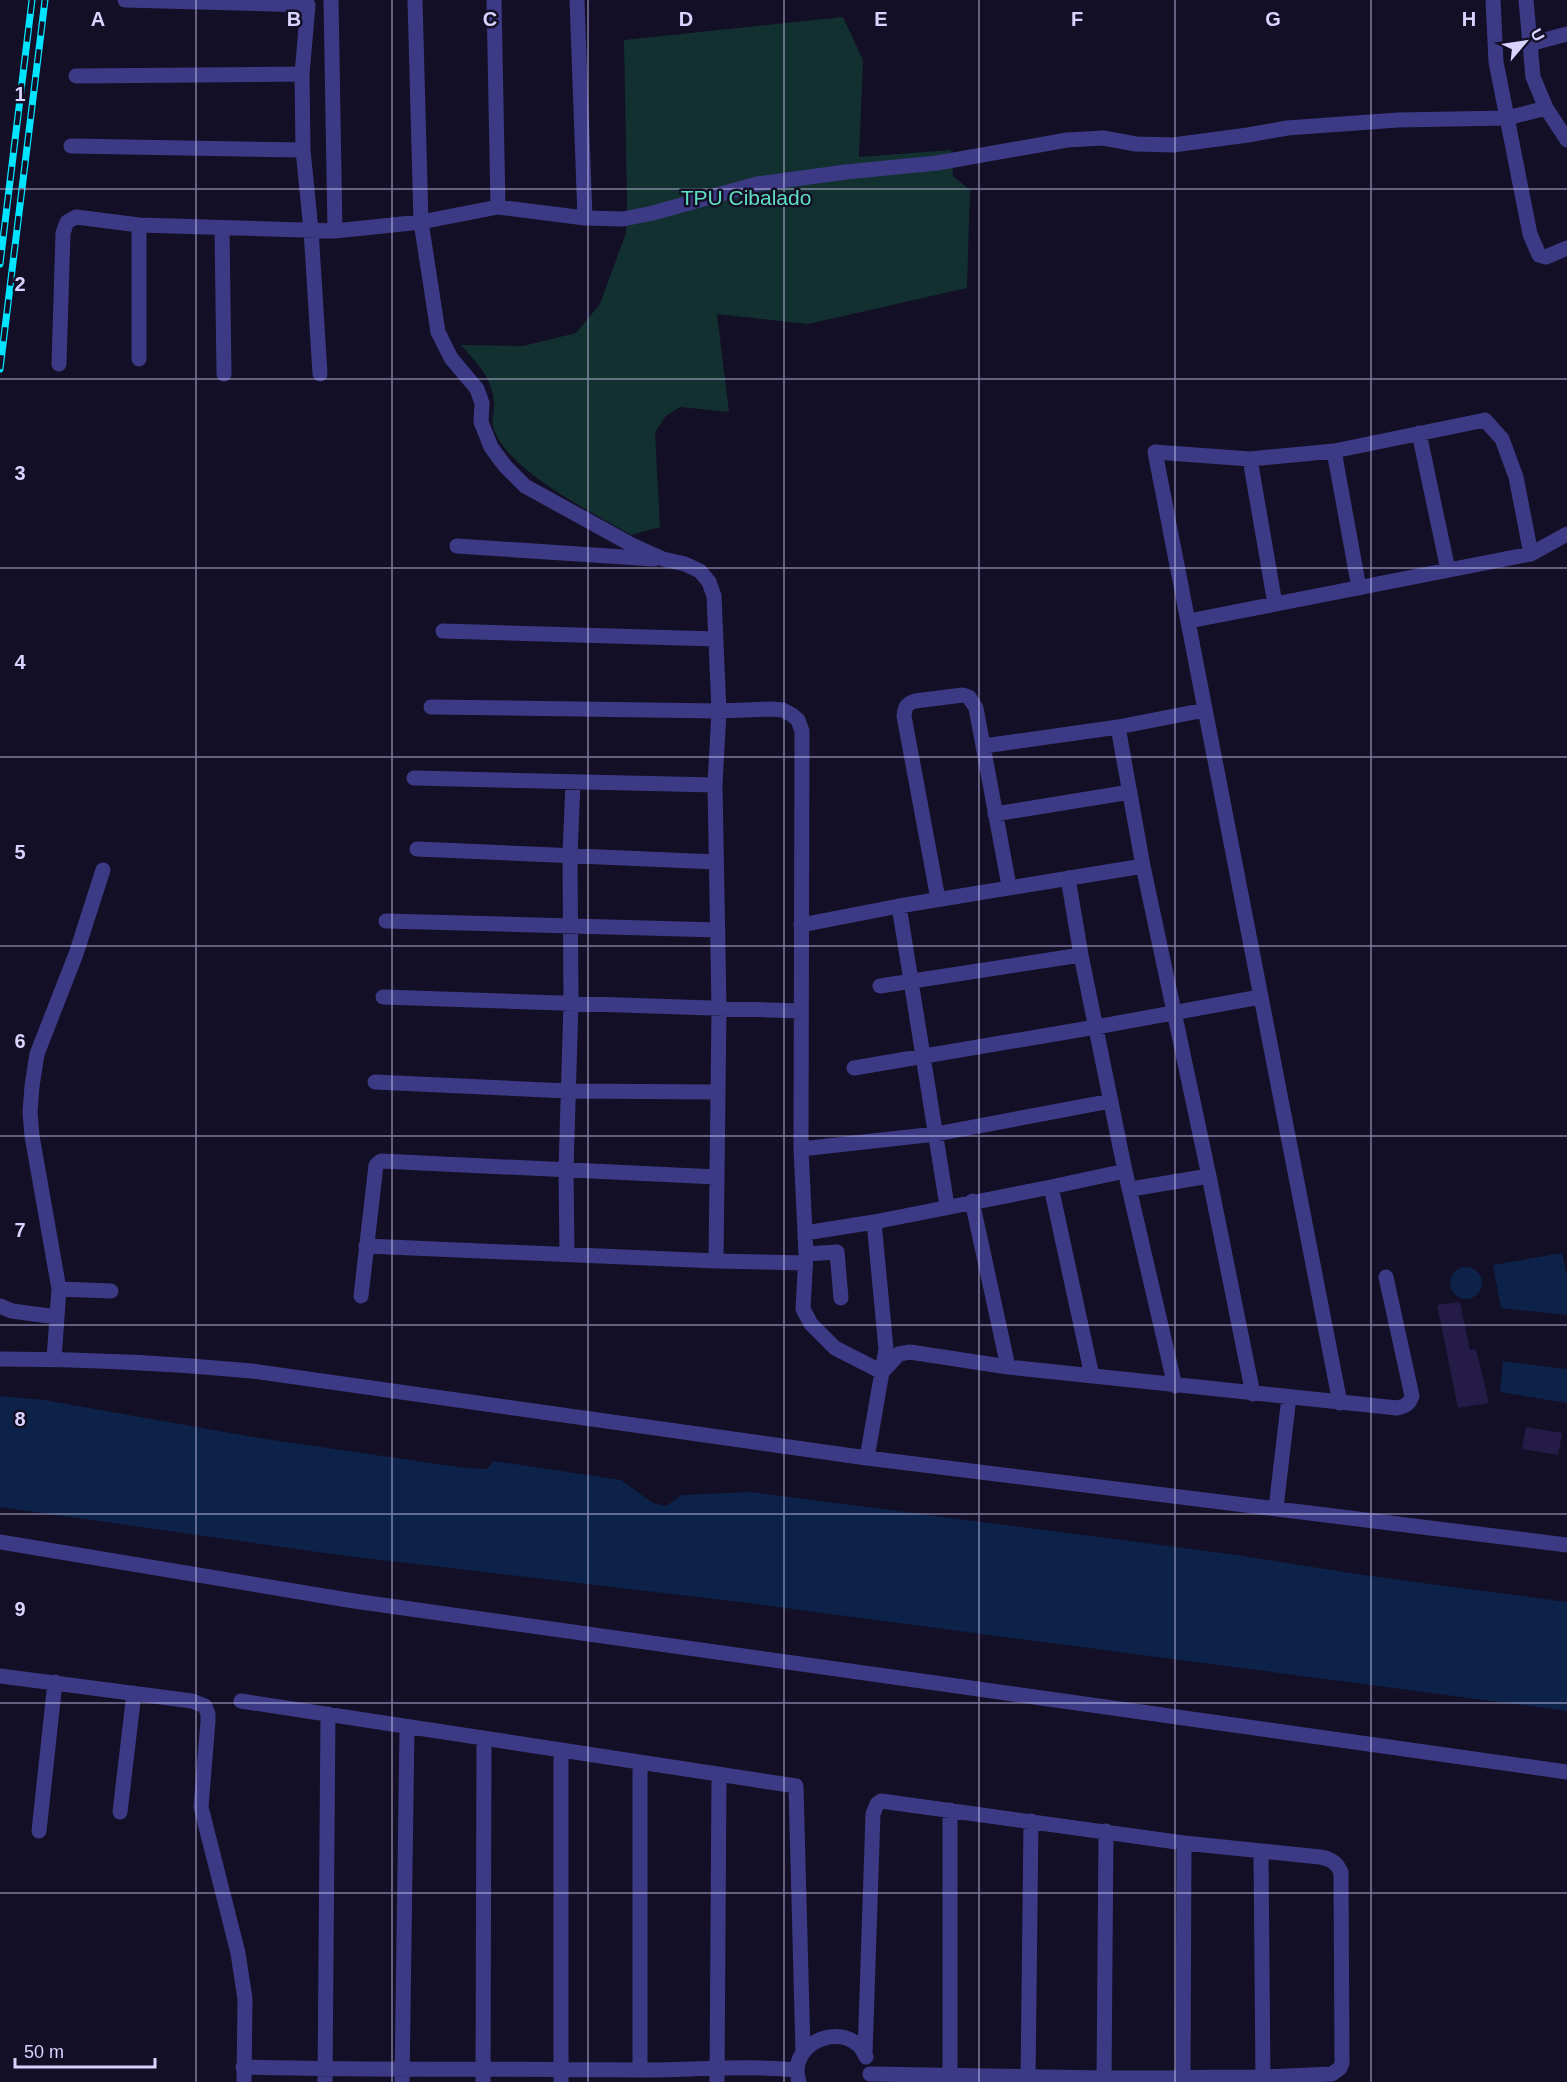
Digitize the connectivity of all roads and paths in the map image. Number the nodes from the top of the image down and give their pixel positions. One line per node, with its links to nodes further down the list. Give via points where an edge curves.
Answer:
1 (125, 0): 9 (street)
2 (325, 0): 10 (street)
3 (331, 0): 25 (street)
4 (415, 0): 21 (street)
5 (494, 0): 19 (street)
6 (577, 0): 20 (street)
7 (1493, 0): 15 (street, via 1496,62)
8 (1526, 0): 12 (street)
9 (273, 2): 10 (street)
10 (308, 5): 13 (street)
11 (1567, 34): 12 (street)
12 (1529, 44): 15 (street, via 1533,77)
13 (302, 74): 14 (street); 18 (street)
14 (76, 76)
15 (1528, 112): 16 (street); 20 (street, via 1337,123 1173,145 1103,138 1067,140 937,163 757,184 623,219); 26 (street, via 1534,246 1539,255 1546,257)
16 (1567, 140)
17 (71, 146): 18 (street)
18 (303, 150): 24 (street)
19 (498, 207): 20 (street); 21 (street)
20 (585, 218)
21 (421, 222): 25 (street); 37 (street, via 438,332 451,358 477,389 482,403 481,422 491,447 525,486)
22 (139, 225): 23 (street); 27 (street); 28 (street, via 76,217 67,222 63,233)
23 (222, 229): 24 (street); 29 (street)
24 (311, 230): 25 (street); 30 (street)
25 (334, 231)
26 (1567, 248)
27 (139, 359)
28 (59, 364)
29 (224, 374)
30 (321, 374)
31 (1419, 433): 32 (street); 36 (street, via 1485,420 1502,440 1516,477); 38 (street)
32 (1334, 451): 33 (street); 39 (street)
33 (1250, 459): 40 (street); 41 (street, via 1155,453)
34 (1567, 534): 36 (street)
35 (457, 546): 37 (street)
36 (1531, 554): 38 (street)
37 (663, 559): 43 (street, via 699,571 709,582 714,596)
38 (1448, 570): 39 (street)
39 (1359, 588): 40 (street)
40 (1275, 604): 41 (street)
41 (1189, 621): 45 (street)
42 (443, 631): 43 (street)
43 (716, 639): 46 (street)
44 (431, 707): 46 (street)
45 (1206, 710): 47 (street); 71 (street)
46 (719, 711): 51 (street); 64 (street, via 783,710 798,720 802,731)
47 (1118, 727): 48 (street); 52 (street)
48 (984, 746): 53 (street); 61 (street, via 976,708 969,697 915,700 905,708)
49 (414, 778): 50 (street)
50 (573, 783): 51 (street); 55 (street)
51 (715, 785): 56 (street)
52 (1130, 792): 53 (street); 57 (street)
53 (995, 814): 60 (street)
54 (417, 849): 55 (street)
55 (570, 855): 56 (street); 65 (street)
56 (716, 862): 66 (street)
57 (1143, 866): 59 (street); 75 (street)
58 (104, 870): 100 (street, via 37,1054 32,1086 32,1137)
59 (1068, 878): 60 (street); 67 (street)
60 (1009, 886): 61 (street)
61 (938, 899): 62 (street)
62 (898, 906): 64 (street); 68 (street)
63 (386, 921): 65 (street)
64 (801, 925): 74 (street)
65 (571, 927): 66 (street); 72 (street)
66 (718, 930): 73 (street)
67 (1081, 955): 68 (street); 76 (street)
68 (911, 981): 69 (street); 77 (street)
69 (880, 986)
70 (383, 997): 72 (street)
71 (1260, 997): 75 (street); 114 (street)
72 (571, 1005): 73 (street); 80 (street)
73 (719, 1008): 74 (street); 81 (street)
74 (801, 1011): 84 (street)
75 (1176, 1012): 76 (street); 87 (street)
76 (1096, 1027): 77 (street); 82 (street)
77 (923, 1057): 78 (street); 83 (street)
78 (854, 1068)
79 (375, 1082): 80 (street)
80 (568, 1091): 81 (street); 85 (street)
81 (716, 1092): 88 (street)
82 (1111, 1101): 83 (street); 86 (street)
83 (936, 1134): 84 (street); 92 (street)
84 (801, 1149): 94 (street)
85 (566, 1169): 88 (street); 95 (street, via 381,1161 376,1166); 96 (street)
86 (1125, 1171): 89 (street); 90 (street)
87 (1209, 1176): 90 (street); 112 (street)
88 (717, 1177): 98 (street)
89 (1051, 1187): 91 (street); 110 (street)
90 (1131, 1189): 111 (street)
91 (972, 1201): 92 (street); 108 (street)
92 (947, 1206): 93 (street)
93 (874, 1222): 94 (street); 109 (street, via 885,1328)
94 (805, 1233): 97 (street)
95 (366, 1246): 96 (street); 102 (street)
96 (567, 1254): 98 (street)
97 (805, 1258): 98 (street); 103 (street, via 837,1252); 109 (street, via 803,1309 811,1324 835,1348)
98 (716, 1261)
99 (1386, 1277): 114 (street, via 1412,1396 1410,1402 1397,1408)
100 (59, 1289): 101 (street); 105 (street)
101 (111, 1291)
102 (361, 1296)
103 (841, 1298)
104 (0, 1306): 105 (street)
105 (57, 1317): 107 (street)
106 (0, 1359): 107 (street)
107 (54, 1359): 115 (street, via 252,1371)
108 (1008, 1367): 109 (street, via 910,1352 899,1354); 110 (street)
109 (882, 1372): 115 (street)
110 (1092, 1376): 111 (street)
111 (1175, 1386): 112 (street)
112 (1253, 1394): 113 (street)
113 (1289, 1397): 114 (street); 116 (street)
114 (1340, 1403)
115 (867, 1458): 116 (street)
116 (1276, 1508): 118 (street)
117 (0, 1542): 128 (street, via 354,1601)
118 (1567, 1545)
119 (0, 1676): 120 (street)
120 (55, 1682): 121 (street); 133 (street)
121 (134, 1693): 131 (street); 140 (street, via 199,1703 208,1714 201,1807 238,1953 245,1999)
122 (242, 1701): 123 (street)
123 (328, 1714): 124 (street); 144 (street)
124 (407, 1727): 125 (street); 145 (street)
125 (484, 1738): 126 (street); 141 (street)
126 (561, 1750): 127 (street); 142 (street)
127 (640, 1762): 129 (street); 139 (street)
128 (1567, 1772)
129 (719, 1775): 137 (street, via 796,1786); 143 (street)
130 (950, 1810): 132 (street); 138 (street, via 885,1801 874,1808); 148 (street)
131 (120, 1812)
132 (1031, 1821): 134 (street); 149 (street)
133 (39, 1831)
134 (1106, 1831): 135 (street); 150 (street)
135 (1184, 1843): 136 (street); 151 (street)
136 (1261, 1852): 152 (street); 152 (street, via 1332,1860 1341,1872 1342,1895 1340,2068 1327,2075)
137 (803, 2052): 138 (street, via 812,2043 834,2036 852,2041); 146 (street)
138 (865, 2054): 147 (street)
139 (640, 2070): 142 (street); 143 (street)
140 (243, 2074): 144 (street)
141 (483, 2075): 142 (street); 145 (street)
142 (561, 2075)
143 (717, 2075): 146 (street)
144 (325, 2076): 145 (street)
145 (402, 2076)
146 (798, 2076)
147 (869, 2078): 148 (street)
148 (950, 2078): 149 (street)
149 (1028, 2080): 150 (street)
150 (1104, 2080): 151 (street)
151 (1183, 2080): 152 (street)
152 (1263, 2080)

